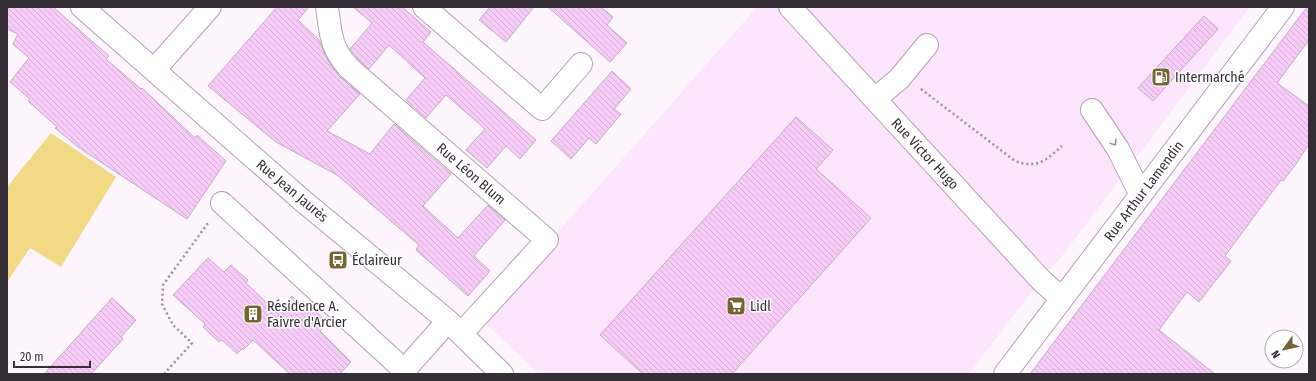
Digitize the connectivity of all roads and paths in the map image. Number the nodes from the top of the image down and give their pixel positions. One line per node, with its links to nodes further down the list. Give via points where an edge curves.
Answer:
1 (82, 7): 9 (street, Rue Jean Jaurès)
2 (210, 7): 9 (street)
3 (327, 7): 17 (street, Rue Léon Blum, via 333,44 349,68 547,240)
4 (424, 7): 8 (street, via 542,109)
5 (790, 7): 11 (street, Rue Victor Hugo)
6 (1283, 7): 14 (street, Rue Arthur Lamendin)
7 (927, 45): 11 (street, via 900,79)
8 (581, 64)
9 (154, 70): 17 (street, Rue Jean Jaurès, via 308,205)
10 (918, 88): 13 (path, via 1015,161 1032,165 1048,158)
11 (875, 99): 16 (street, Rue Victor Hugo, via 1041,280)
12 (1092, 110): 14 (street, one-way to 14, via 1118,149)
13 (1062, 146)
14 (1141, 195): 16 (street, Rue Arthur Lamendin)
15 (222, 203): 18 (street); 19 (path, via 163,285 162,304 173,325 192,343)
16 (1062, 299): 21 (street, Rue Arthur Lamendin)
17 (455, 327): 18 (street); 20 (street, Rue Jean Jaurès)
18 (403, 372)
19 (164, 374)
20 (502, 374)
21 (1005, 374)

